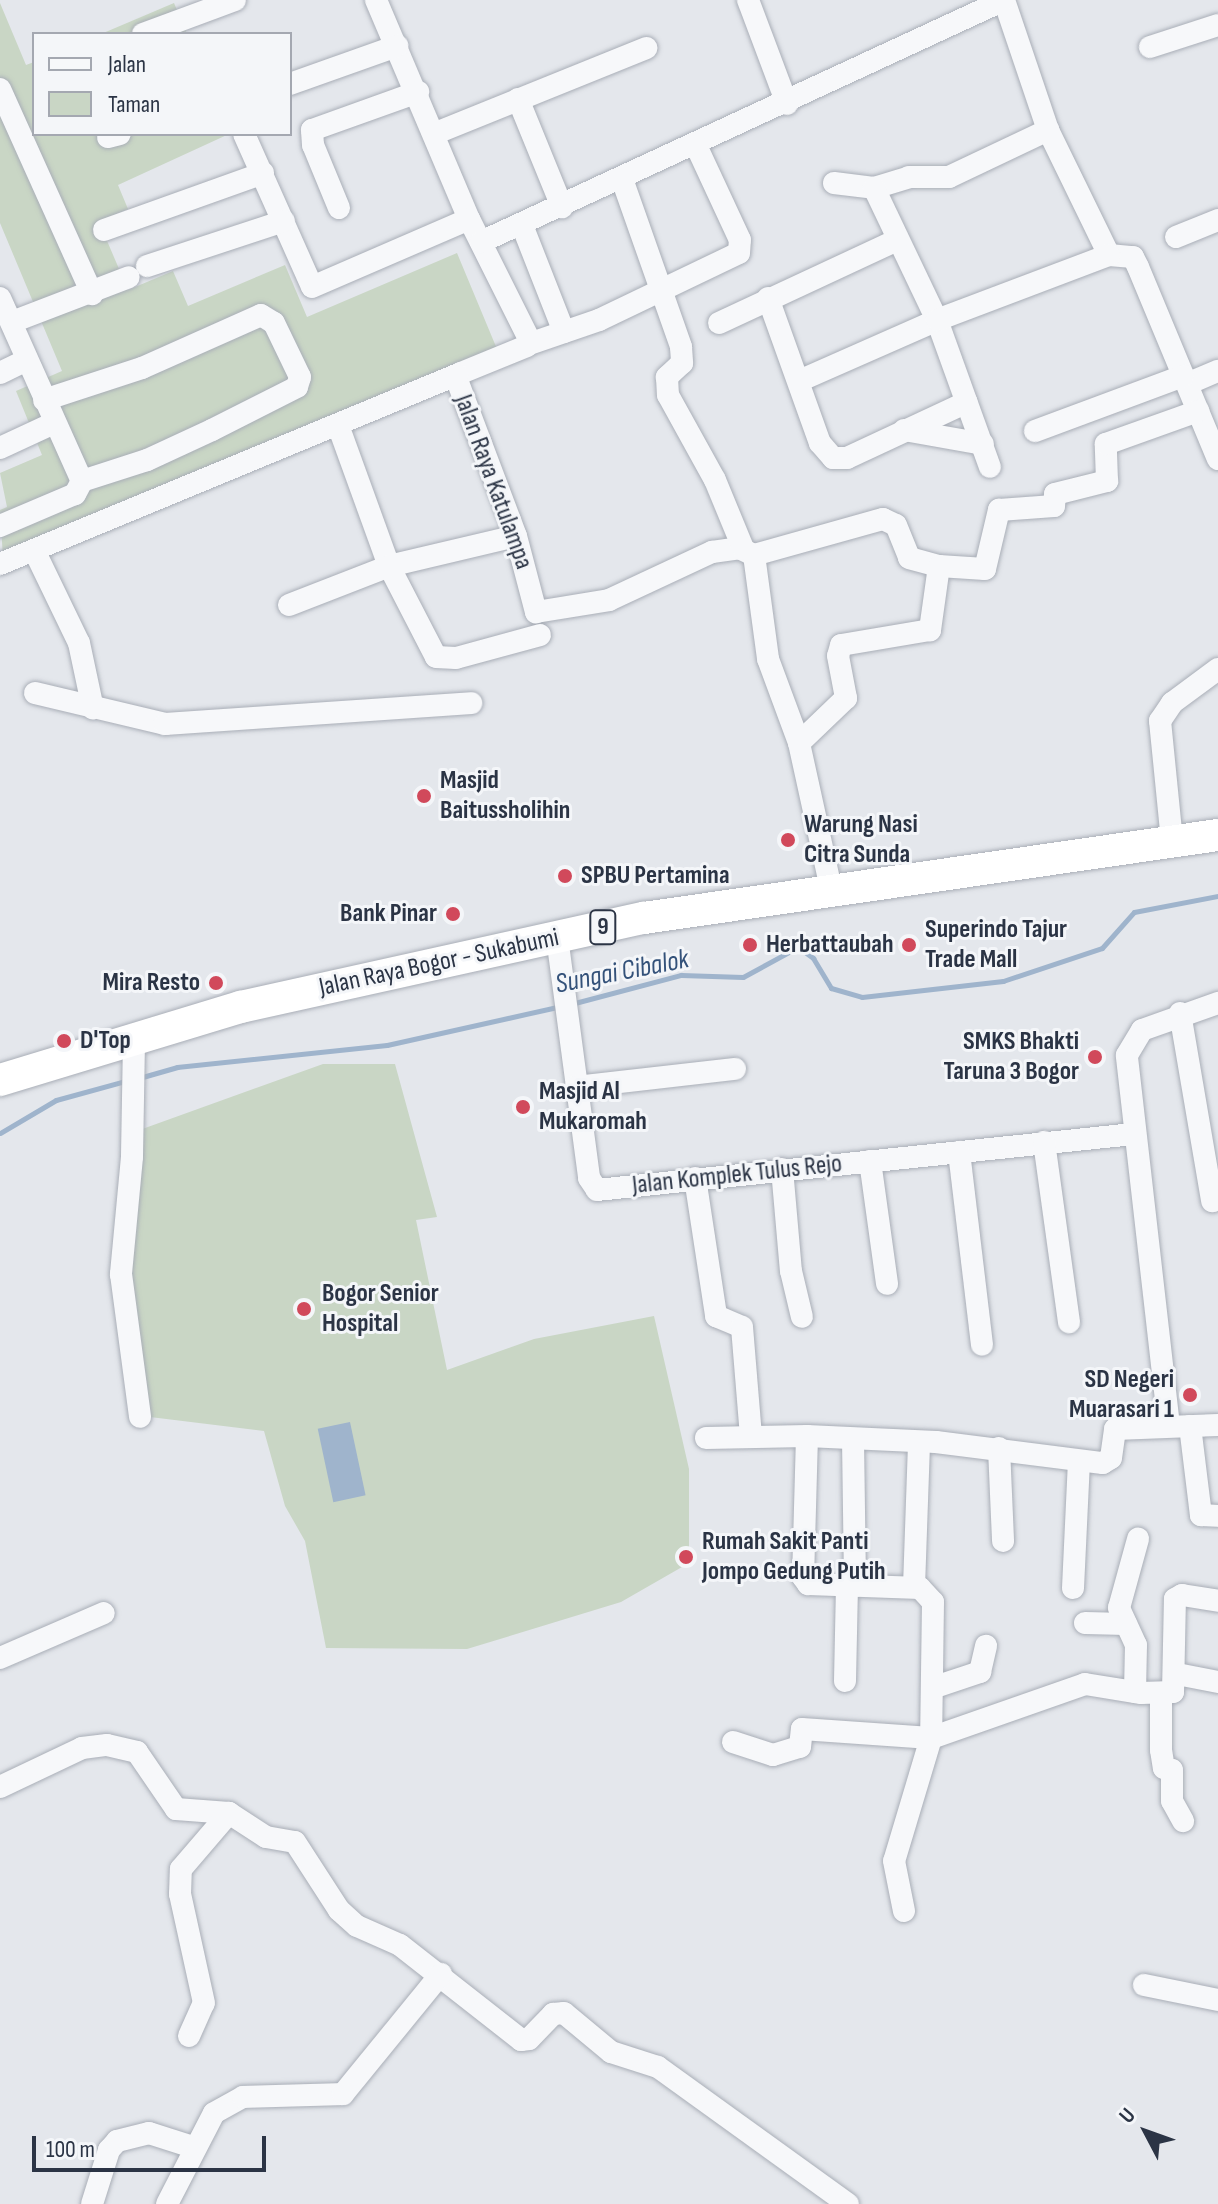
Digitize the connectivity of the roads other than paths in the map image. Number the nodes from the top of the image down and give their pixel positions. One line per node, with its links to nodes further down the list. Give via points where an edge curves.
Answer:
1 (235, 0): 6 (street)
2 (376, 0): 7 (street)
3 (748, 0): 14 (street)
4 (1004, 0): 14 (street); 15 (street)
5 (1218, 25): 8 (street)
6 (148, 32)
7 (397, 46): 10 (street); 12 (street)
8 (1150, 47)
9 (646, 48): 13 (street)
10 (292, 83)
11 (0, 89): 35 (street)
12 (418, 92): 16 (street); 24 (street, via 312,130)
13 (518, 99): 16 (street); 23 (street)
14 (787, 104): 18 (street)
15 (1048, 130): 22 (street, via 949,177 909,177); 33 (street)
16 (436, 133): 25 (street)
17 (245, 136): 19 (street)
18 (696, 145): 20 (street); 34 (street, Jalan Raya Katulampa, via 740,250 735,258)
19 (263, 173): 27 (street); 29 (street)
20 (622, 179): 23 (street); 34 (street)
21 (834, 183): 22 (street)
22 (874, 188): 31 (street)
23 (562, 207): 28 (street)
24 (339, 208)
25 (469, 219): 27 (street, via 312,287); 32 (street)
26 (1218, 220): 30 (street)
27 (284, 221): 35 (street, via 138,271)
28 (522, 225): 32 (street); 41 (street)
29 (104, 230)
30 (1176, 237)
31 (897, 240): 37 (street); 38 (street)
32 (481, 242): 42 (street)
33 (1109, 255): 38 (street); 47 (street, via 1133,257)
34 (663, 289): 41 (street, Jalan Raya Katulampa); 64 (street, via 683,359 667,377 668,395)
35 (92, 294): 39 (street)
36 (0, 298): 39 (street)
37 (768, 298): 40 (street); 48 (street)
38 (937, 320): 48 (street); 50 (street)
39 (12, 322): 43 (street)
40 (719, 323)
41 (564, 332): 42 (street, Jalan Raya Katulampa)
42 (529, 344): 46 (street, Jalan Raya Katulampa)
43 (27, 360): 45 (street); 49 (street)
44 (1218, 371): 47 (street)
45 (0, 373)
46 (457, 375): 53 (street); 62 (street, Jalan Raya Katulampa, via 464,407)
47 (1185, 380): 51 (street); 55 (street)
48 (799, 381): 54 (street, via 823,450 833,458 847,458)
49 (44, 400): 52 (street); 60 (street, via 142,368 261,315 274,323 300,377 297,387 212,430 147,460)
50 (967, 402): 54 (street); 56 (street)
51 (1198, 411): 58 (street); 67 (street, via 1106,444 1107,481 1055,494 1054,506 999,510 985,569)
52 (54, 423): 57 (street); 60 (street)
53 (338, 425): 63 (street); 66 (street)
54 (904, 430): 56 (street)
55 (1035, 431)
56 (983, 444): 59 (street)
57 (0, 448)
58 (1218, 459)
59 (990, 467)
60 (82, 481): 61 (street, via 75,494)
61 (0, 526)
62 (516, 536): 64 (street, Jalan Raya Katulampa, via 540,613 609,600 695,558); 66 (street)
63 (35, 552): 65 (street); 73 (street, via 79,643)
64 (748, 552): 67 (street, via 883,519 896,525 909,558); 74 (street, via 768,659)
65 (0, 564)
66 (389, 566): 68 (street); 69 (street, via 439,659)
67 (939, 566): 74 (street, via 930,630 841,645 838,656 846,698)
68 (289, 605)
69 (540, 635)
70 (1218, 669): 76 (street, via 1172,703 1160,721)
71 (35, 693): 73 (street)
72 (471, 703): 73 (street, via 187,724 151,723)
73 (93, 709)
74 (799, 743): 77 (street)
75 (1218, 835): 76 (highway, Jalan Raya Bogor - Sukabumi / 9)
76 (1172, 841): 77 (highway, Jalan Raya Bogor - Sukabumi / 9)
77 (831, 888): 78 (highway, Jalan Raya Bogor - Sukabumi / 9)
78 (557, 937): 81 (highway, Jalan Raya Bogor - Sukabumi / 9, via 241,1007); 84 (street, Jalan Komplek Tulus Rejo)
79 (1218, 1003): 80 (street)
80 (1180, 1013): 85 (street, via 1142,1030 1130,1047 1126,1067); 91 (street)
81 (132, 1056): 83 (highway, Jalan Raya Bogor - Sukabumi / 9); 96 (street, via 132,1157 121,1283)
82 (735, 1069): 84 (street)
83 (0, 1080)
84 (576, 1087): 90 (street, Jalan Komplek Tulus Rejo, via 593,1187)
85 (1133, 1134): 86 (street, Jalan Komplek Tulus Rejo); 98 (street)
86 (1044, 1142): 87 (street, Jalan Komplek Tulus Rejo); 94 (street)
87 (959, 1152): 88 (street, Jalan Komplek Tulus Rejo); 95 (street)
88 (870, 1161): 89 (street, Jalan Komplek Tulus Rejo); 92 (street)
89 (782, 1169): 90 (street, Jalan Komplek Tulus Rejo); 93 (street, via 793,1281)
90 (695, 1178): 100 (street, via 716,1316 741,1325)
91 (1212, 1201)
92 (887, 1284)
93 (802, 1317)
94 (1069, 1322)
95 (982, 1345)
96 (140, 1417)
97 (1218, 1425): 98 (street)
98 (1180, 1426): 105 (street, via 1115,1429 1109,1460); 106 (street, via 1201,1515)
99 (807, 1436): 100 (street); 102 (street); 109 (street, via 803,1577 815,1586)
100 (751, 1437): 101 (street)
101 (706, 1438)
102 (853, 1439): 103 (street); 109 (street)
103 (919, 1443): 104 (street); 110 (street)
104 (999, 1448): 105 (street); 108 (street)
105 (1079, 1463): 111 (street)
106 (1218, 1516)
107 (1138, 1539): 115 (street, via 1120,1596)
108 (1003, 1541)
109 (851, 1586): 110 (street); 119 (street)
110 (914, 1587): 121 (street, via 929,1592 933,1602)
111 (1073, 1588)
112 (1218, 1601): 118 (street, via 1182,1595 1175,1599)
113 (104, 1613): 117 (street)
114 (1085, 1623): 115 (street)
115 (1126, 1624): 122 (street, via 1138,1657)
116 (986, 1646): 121 (street, via 980,1672)
117 (0, 1658)
118 (1177, 1674): 120 (street); 123 (street, via 1175,1691)
119 (845, 1681)
120 (1218, 1682)
121 (932, 1688): 124 (street)
122 (1135, 1692): 123 (street); 124 (street, via 1085,1684)
123 (1161, 1693): 128 (street, via 1164,1768 1172,1770 1172,1801)
124 (931, 1738): 125 (street, via 802,1729 800,1747 773,1755); 129 (street, via 894,1861)
125 (733, 1742)
126 (0, 1787): 127 (street, via 82,1748 107,1745 144,1757 176,1809)
127 (229, 1813): 130 (street, via 266,1837 295,1842 339,1910); 133 (street, via 181,1869 180,1894 204,2003)
128 (1183, 1821)
129 (904, 1911)
130 (441, 1974): 134 (street, via 343,2094 262,2094 235,2100 214,2113); 137 (street, via 523,2041 553,2014 564,2013 611,2052 658,2067)
131 (1144, 1985): 132 (street)
132 (1218, 2000)
133 (189, 2036)
134 (193, 2147): 135 (street, via 149,2133 117,2141 109,2150); 136 (street)
135 (92, 2204)
136 (167, 2204)
137 (848, 2204)

